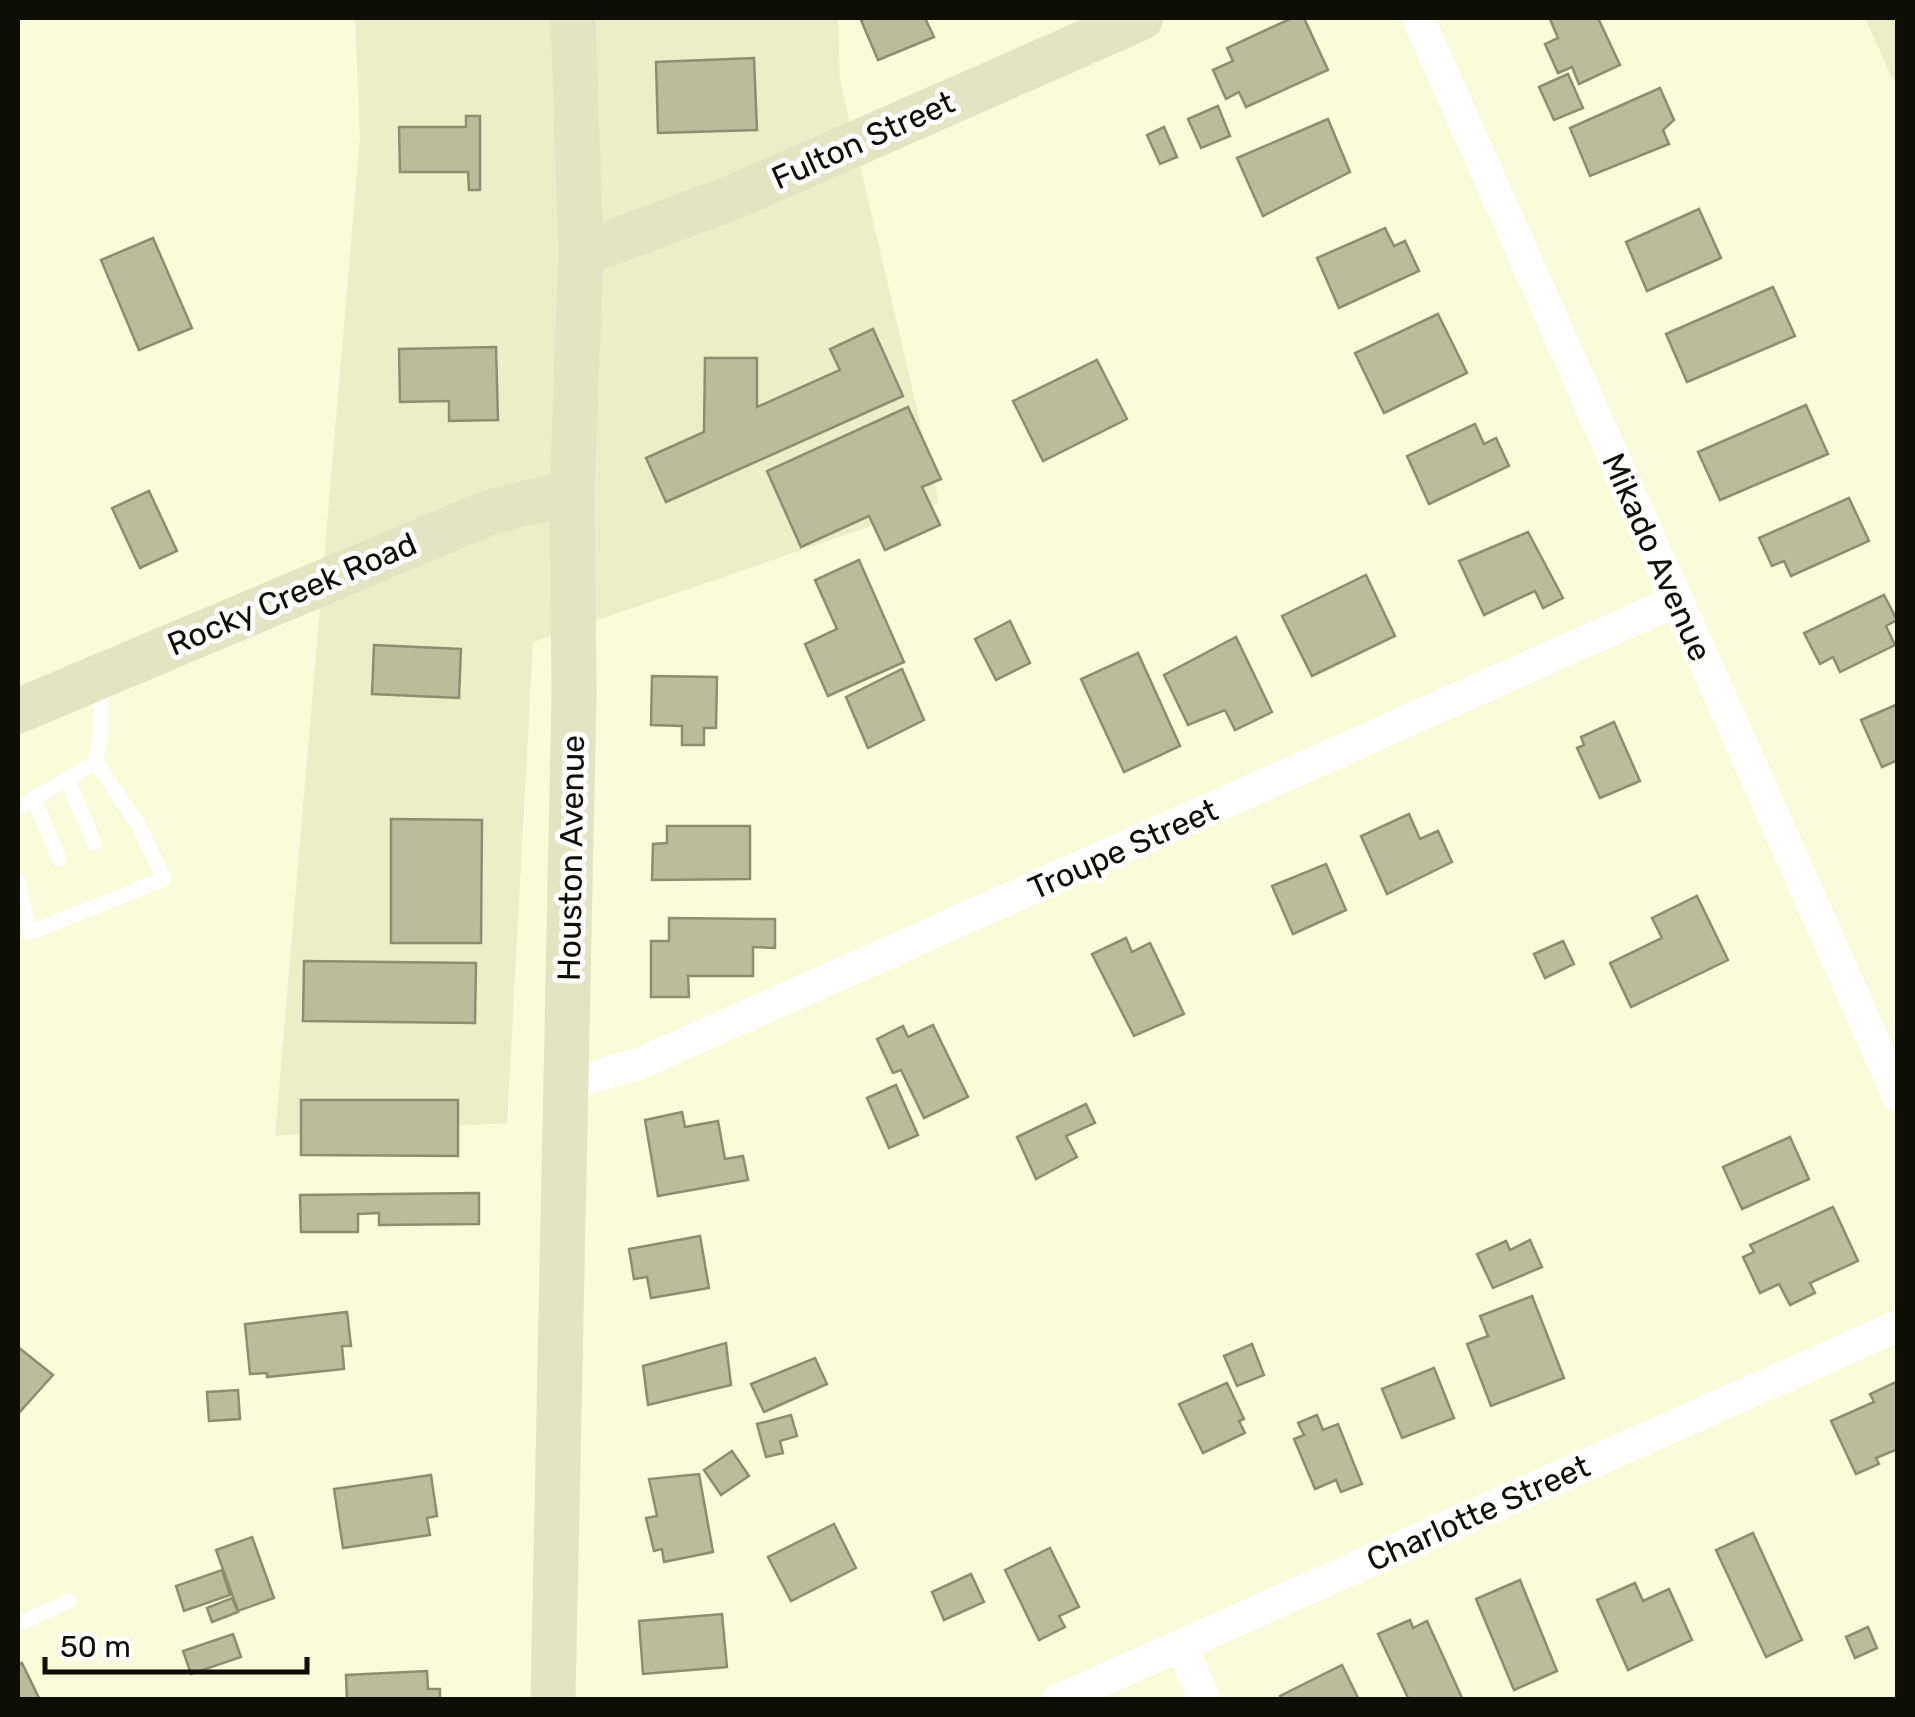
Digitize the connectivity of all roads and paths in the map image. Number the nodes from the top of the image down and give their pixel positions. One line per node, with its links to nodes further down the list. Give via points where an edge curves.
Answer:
1 (572, 18): 4 (street, Houston Avenue)
2 (1141, 18): 4 (street, Fulton Street, via 736,196)
3 (1418, 18): 6 (street, Mikado Avenue)
4 (581, 254): 5 (street, Houston Avenue)
5 (572, 492): 7 (street, Rocky Creek Road, via 490,512); 20 (street, Houston Avenue)
6 (1676, 601): 20 (street, Troupe Street, via 640,1063); 21 (street, Mikado Avenue)
7 (101, 675): 8 (street, Rocky Creek Road); 9 (lane)
8 (18, 711)
9 (96, 762): 10 (lane); 18 (lane, via 139,826 164,879)
10 (68, 781): 11 (lane); 13 (lane)
11 (34, 799): 12 (lane); 14 (lane)
12 (18, 808)
13 (94, 843)
14 (59, 858)
15 (18, 880): 19 (lane, via 28,933)
16 (110, 880): 18 (lane)
17 (74, 894): 19 (lane)
18 (118, 898): 19 (lane)
19 (82, 912)
20 (566, 1085): 26 (street, Houston Avenue)
21 (1898, 1096)
22 (1898, 1326): 25 (street, Charlotte Street)
23 (69, 1602): 24 (lane)
24 (18, 1624)
25 (1181, 1646): 27 (street, Charlotte Street); 28 (street)
26 (553, 1700)
27 (1058, 1700)
28 (1204, 1700)

